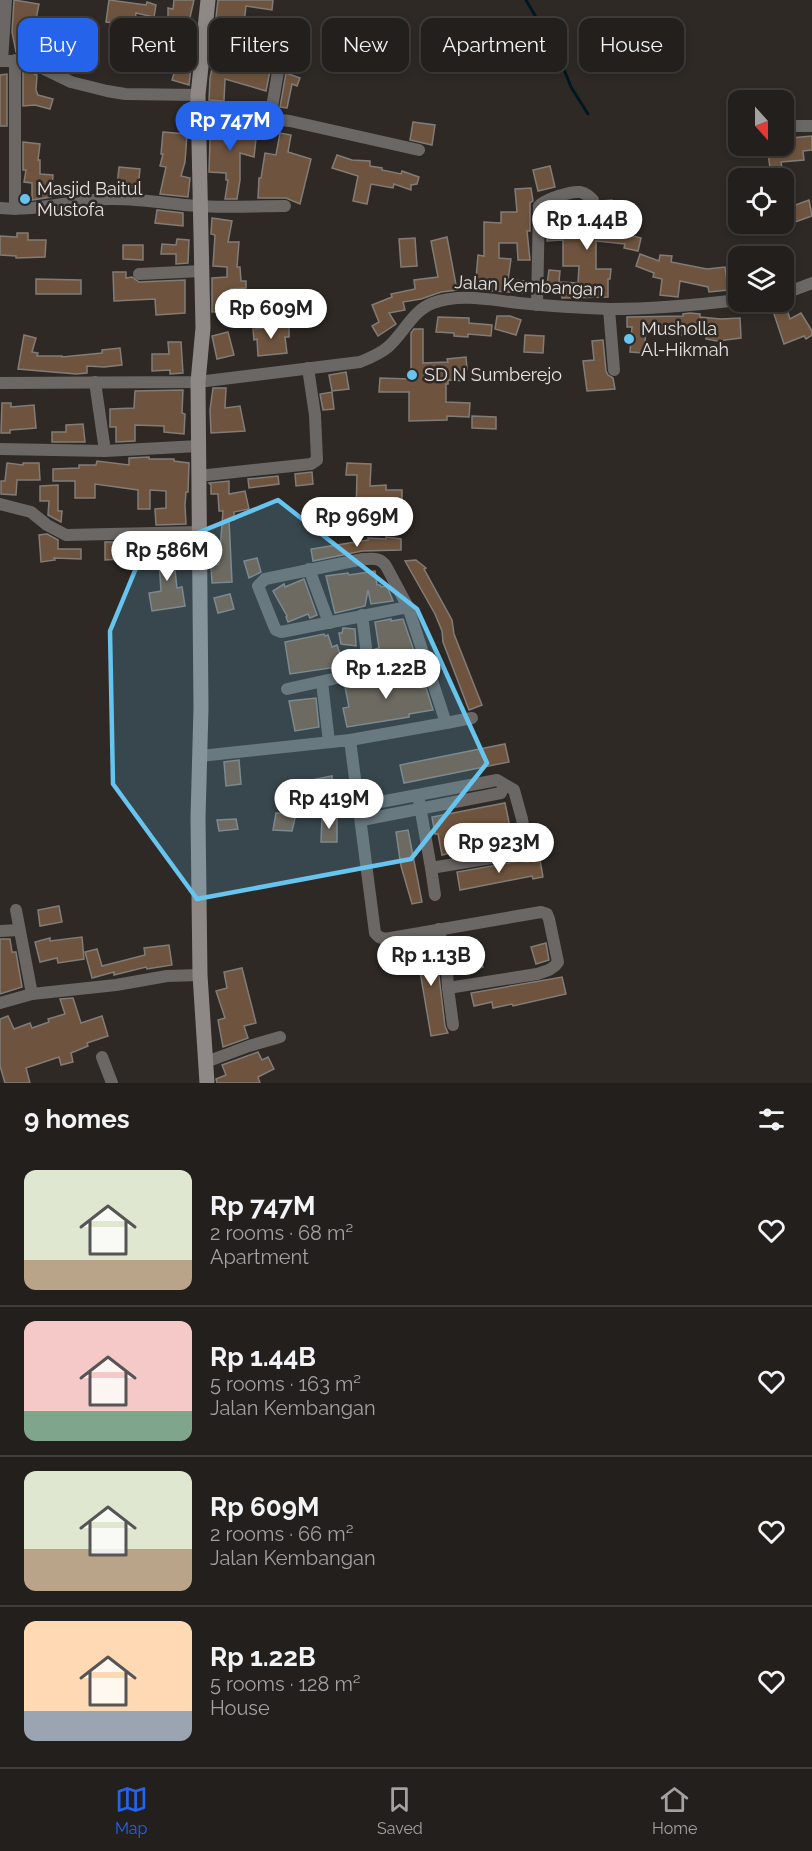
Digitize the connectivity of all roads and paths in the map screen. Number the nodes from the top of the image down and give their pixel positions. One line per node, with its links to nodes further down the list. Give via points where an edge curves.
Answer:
1 (6, 0): 4 (street)
2 (208, 0): 6 (street)
3 (15, 60): 4 (street); 6 (street, via 28,61 71,82 107,91); 14 (street)
4 (1, 61)
5 (278, 72): 7 (street)
6 (198, 103): 7 (street); 11 (street)
7 (270, 119): 10 (street)
8 (794, 126): 9 (street)
9 (812, 126)
10 (418, 150)
11 (200, 206): 12 (street); 14 (street, via 116,198); 16 (street)
12 (285, 206)
13 (0, 208): 14 (street)
14 (15, 209)
15 (589, 228): 21 (street, via 593,200 587,194 579,192 545,200 539,206)
16 (202, 271): 17 (street); 26 (street, via 203,328)
17 (139, 274)
18 (812, 283): 19 (street)
19 (794, 290)
20 (728, 301): 22 (street, Jalan Kembangan)
21 (537, 305): 22 (street, Jalan Kembangan); 23 (street, Jalan Kembangan, via 470,297 440,301 414,316 377,355 360,362)
22 (609, 309): 24 (street)
23 (308, 368): 26 (street, Jalan Kembangan); 31 (street, via 317,460 311,464)
24 (614, 370)
25 (95, 382): 26 (street, Jalan Kembangan); 27 (street, Jalan Kembangan); 30 (street)
26 (198, 382): 28 (street)
27 (0, 383)
28 (199, 446): 30 (street); 31 (street)
29 (0, 449): 30 (street)
30 (105, 451)
31 (198, 476): 33 (street)
32 (0, 504): 33 (street, via 31,512 66,535)
33 (199, 532): 46 (street)
34 (309, 569): 35 (street, via 377,558 386,566); 37 (street); 37 (street, via 265,579 258,589 276,630 284,632)
35 (408, 607): 36 (street); 38 (street)
36 (362, 615): 37 (street); 39 (street)
37 (330, 623)
38 (426, 663): 39 (street); 43 (street)
39 (369, 671): 40 (street)
40 (322, 682): 41 (street); 45 (street)
41 (287, 688)
42 (472, 718): 43 (street)
43 (446, 723): 44 (street)
44 (350, 740): 45 (street); 49 (street)
45 (329, 742): 46 (street)
46 (200, 756): 58 (street)
47 (504, 785): 48 (street, via 497,780); 50 (street, via 501,793); 52 (street, via 514,790 527,850)
48 (418, 795): 49 (street); 50 (street)
49 (359, 806): 51 (street)
50 (420, 809): 51 (street); 52 (street)
51 (362, 820): 55 (street, via 377,936 385,939)
52 (430, 868): 53 (street)
53 (435, 895)
54 (16, 910): 56 (street)
55 (439, 929): 59 (street); 59 (street, via 541,912 547,914 558,962 537,974)
56 (19, 930): 57 (street); 60 (street)
57 (0, 931)
58 (200, 975): 60 (street); 65 (street)
59 (448, 988): 62 (street)
60 (32, 994): 61 (street)
61 (0, 1003)
62 (453, 1025)
63 (280, 1037): 65 (street)
64 (102, 1057): 66 (street)
65 (206, 1062): 67 (street)
66 (112, 1083)
67 (207, 1083)

